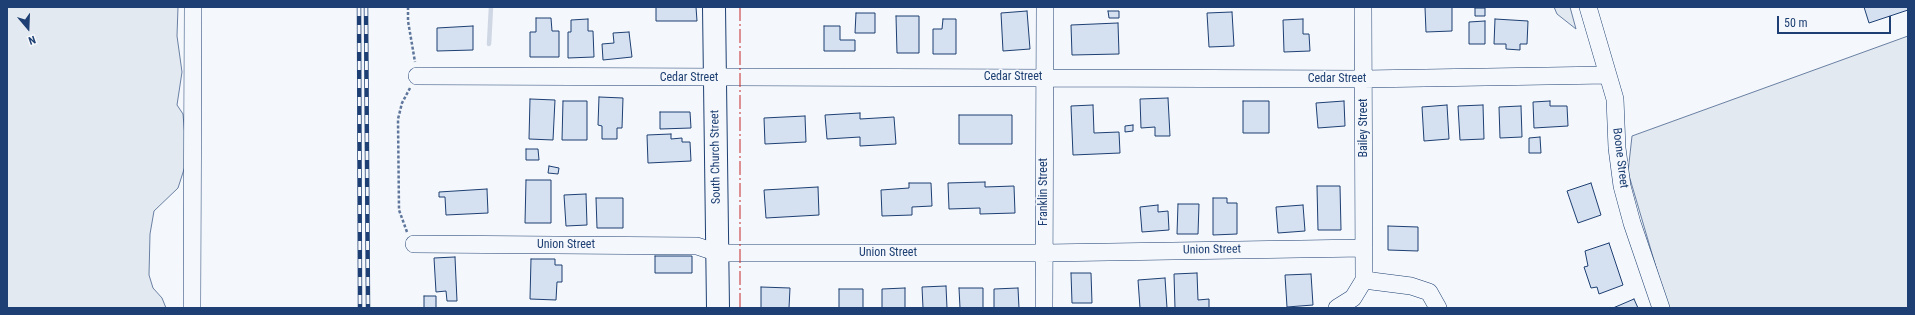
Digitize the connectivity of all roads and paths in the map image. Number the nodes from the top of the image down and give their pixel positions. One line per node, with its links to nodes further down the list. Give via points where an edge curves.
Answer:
1 (193, 7): 17 (street)
2 (408, 7): 8 (path)
3 (714, 7): 10 (main road, South Church Street)
4 (1045, 7): 9 (street, Franklin Street)
5 (1363, 7): 11 (street, Bailey Street)
6 (1588, 7): 7 (street, Boone Street)
7 (1608, 75): 11 (street, Cedar Street); 22 (street, Boone Street, via 1614,99 1622,186)
8 (417, 76): 10 (street, Cedar Street); 12 (path, via 402,104 398,119 399,210)
9 (1043, 77): 10 (street, Cedar Street); 11 (street, Cedar Street); 15 (street, Franklin Street)
10 (715, 78): 14 (main road, South Church Street)
11 (1364, 79): 13 (street, Bailey Street)
12 (414, 244): 14 (street, Union Street, via 697,246)
13 (1364, 248): 15 (street, Union Street); 16 (street, Bailey Street)
14 (718, 253): 15 (street, Union Street); 18 (main road, South Church Street)
15 (1045, 253): 19 (street, Franklin Street)
16 (1364, 280): 20 (street, via 1353,298); 21 (street, via 1429,292)
17 (192, 308)
18 (718, 308)
19 (1044, 308)
20 (1337, 308)
21 (1438, 308)
22 (1661, 308)

